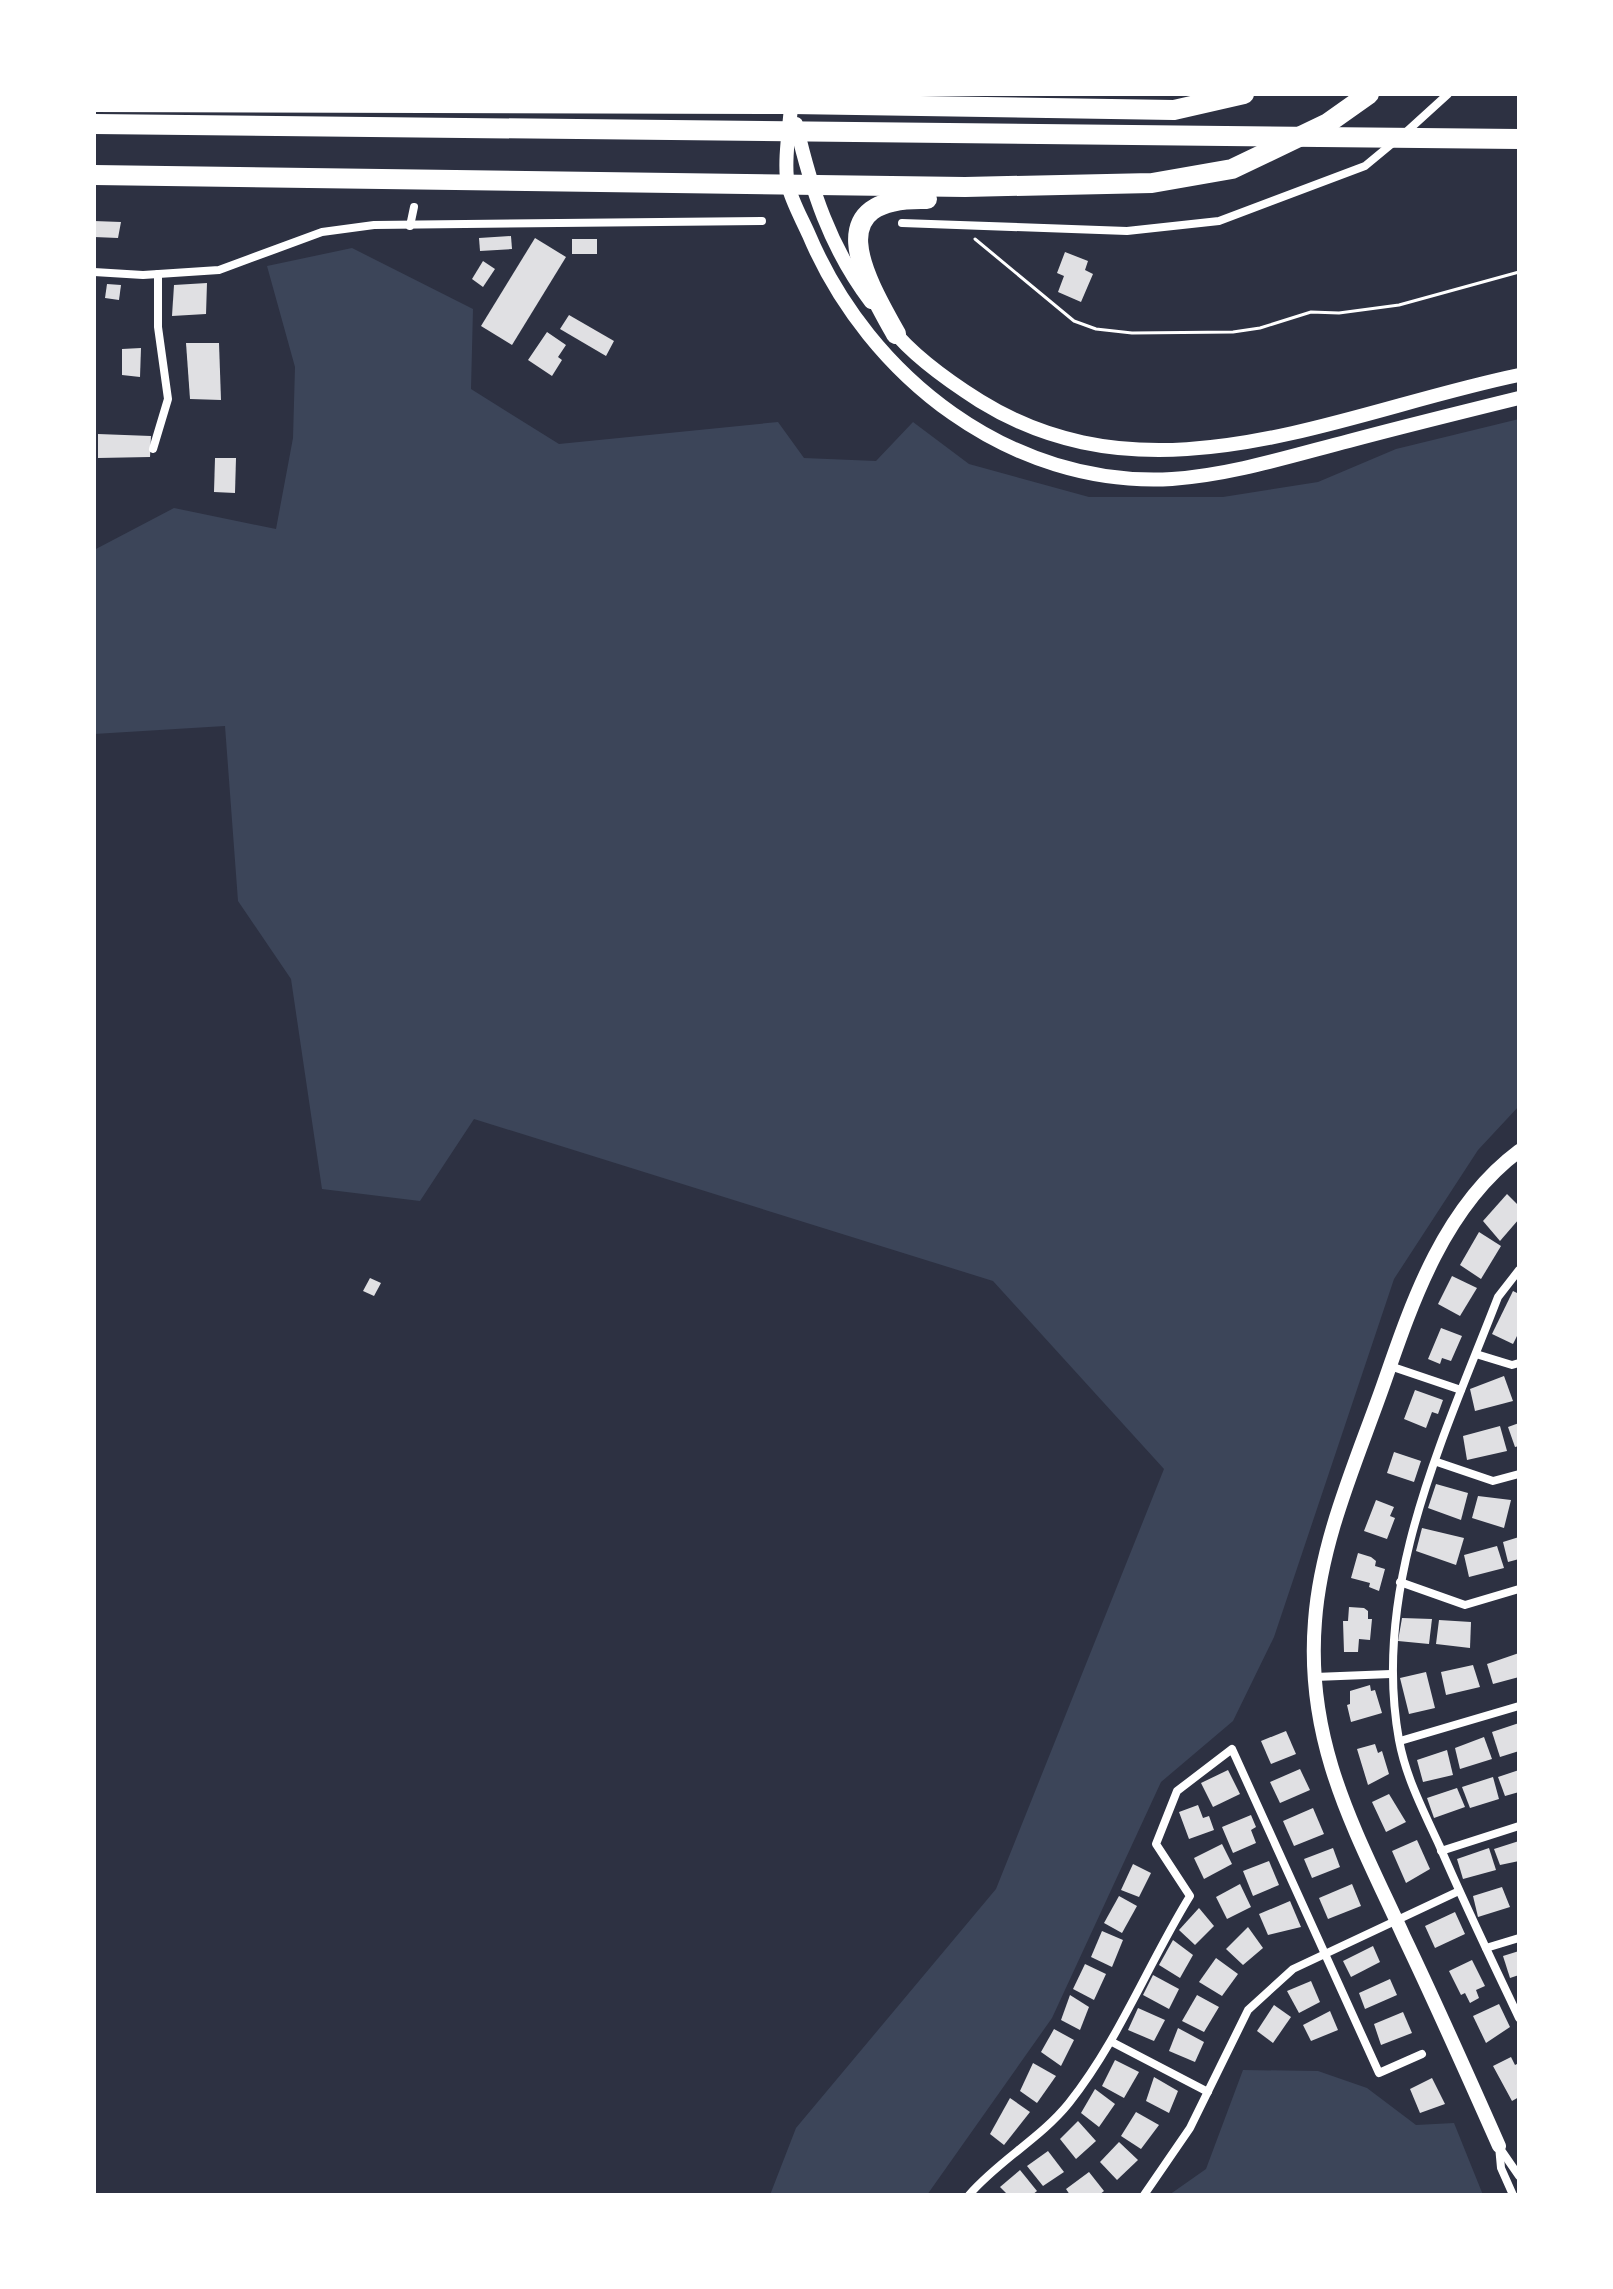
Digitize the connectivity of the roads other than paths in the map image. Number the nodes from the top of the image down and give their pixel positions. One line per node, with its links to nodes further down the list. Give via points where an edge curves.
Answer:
1 (1244, 94): 4 (highway, via 1174,110)
2 (1369, 94): 11 (highway, via 1328,123 1232,169 1152,183)
3 (1448, 94): 14 (street, via 1365,166 1219,221 1127,231)
4 (792, 99): 5 (highway); 9 (street); 10 (street)
5 (94, 102)
6 (94, 124): 7 (highway)
7 (1519, 139)
8 (94, 175): 9 (highway)
9 (788, 183): 10 (highway); 20 (street, via 843,305 905,379 989,437 1074,469 1121,478 1171,479 1219,472)
10 (809, 183): 11 (highway); 18 (street, via 848,272)
11 (1066, 187): 18 (highway, via 1030,196 887,201 868,213 857,255)
12 (414, 207): 15 (street)
13 (762, 221): 15 (street)
14 (902, 223)
15 (410, 226): 17 (street, via 322,232 219,270)
16 (94, 272): 17 (street)
17 (158, 274): 21 (street, via 158,327 168,399)
18 (896, 334): 19 (street, via 958,387 1006,417 1096,446 1146,452 1269,440)
19 (1519, 375)
20 (1519, 398)
21 (153, 449)
22 (1519, 1151): 26 (street, via 1483,1184 1448,1231 1419,1284)
23 (1519, 1270): 24 (street, via 1498,1297)
24 (1476, 1354): 25 (street); 27 (street)
25 (1519, 1363)
26 (1390, 1366): 27 (street); 33 (street, via 1327,1544 1315,1620)
27 (1461, 1390): 28 (street)
28 (1437, 1462): 29 (street, via 1493,1481); 30 (street)
29 (1519, 1474)
30 (1400, 1582): 31 (street, via 1465,1605); 32 (street)
31 (1519, 1589)
32 (1391, 1674): 33 (street); 35 (street)
33 (1315, 1677): 39 (street, via 1338,1795)
34 (1519, 1706): 35 (street)
35 (1400, 1741): 37 (street, via 1412,1785)
36 (1519, 1826): 37 (street)
37 (1441, 1851): 38 (street)
38 (1459, 1891): 39 (street); 41 (street)
39 (1396, 1919): 42 (street); 47 (street)
40 (1519, 1938): 41 (street)
41 (1486, 1948): 43 (street)
42 (1324, 1952): 44 (street, via 1232,1749 1177,1791 1156,1844 1190,1896 1159,1945); 45 (street, via 1379,2073); 46 (street, via 1293,1969 1248,2010)
43 (1519, 2018)
44 (1112, 2042): 46 (street); 49 (street, via 1067,2105)
45 (1422, 2054)
46 (1208, 2092): 50 (street)
47 (1496, 2141): 48 (street); 51 (street)
48 (1519, 2176)
49 (969, 2195)
50 (1144, 2195)
51 (1513, 2195)

